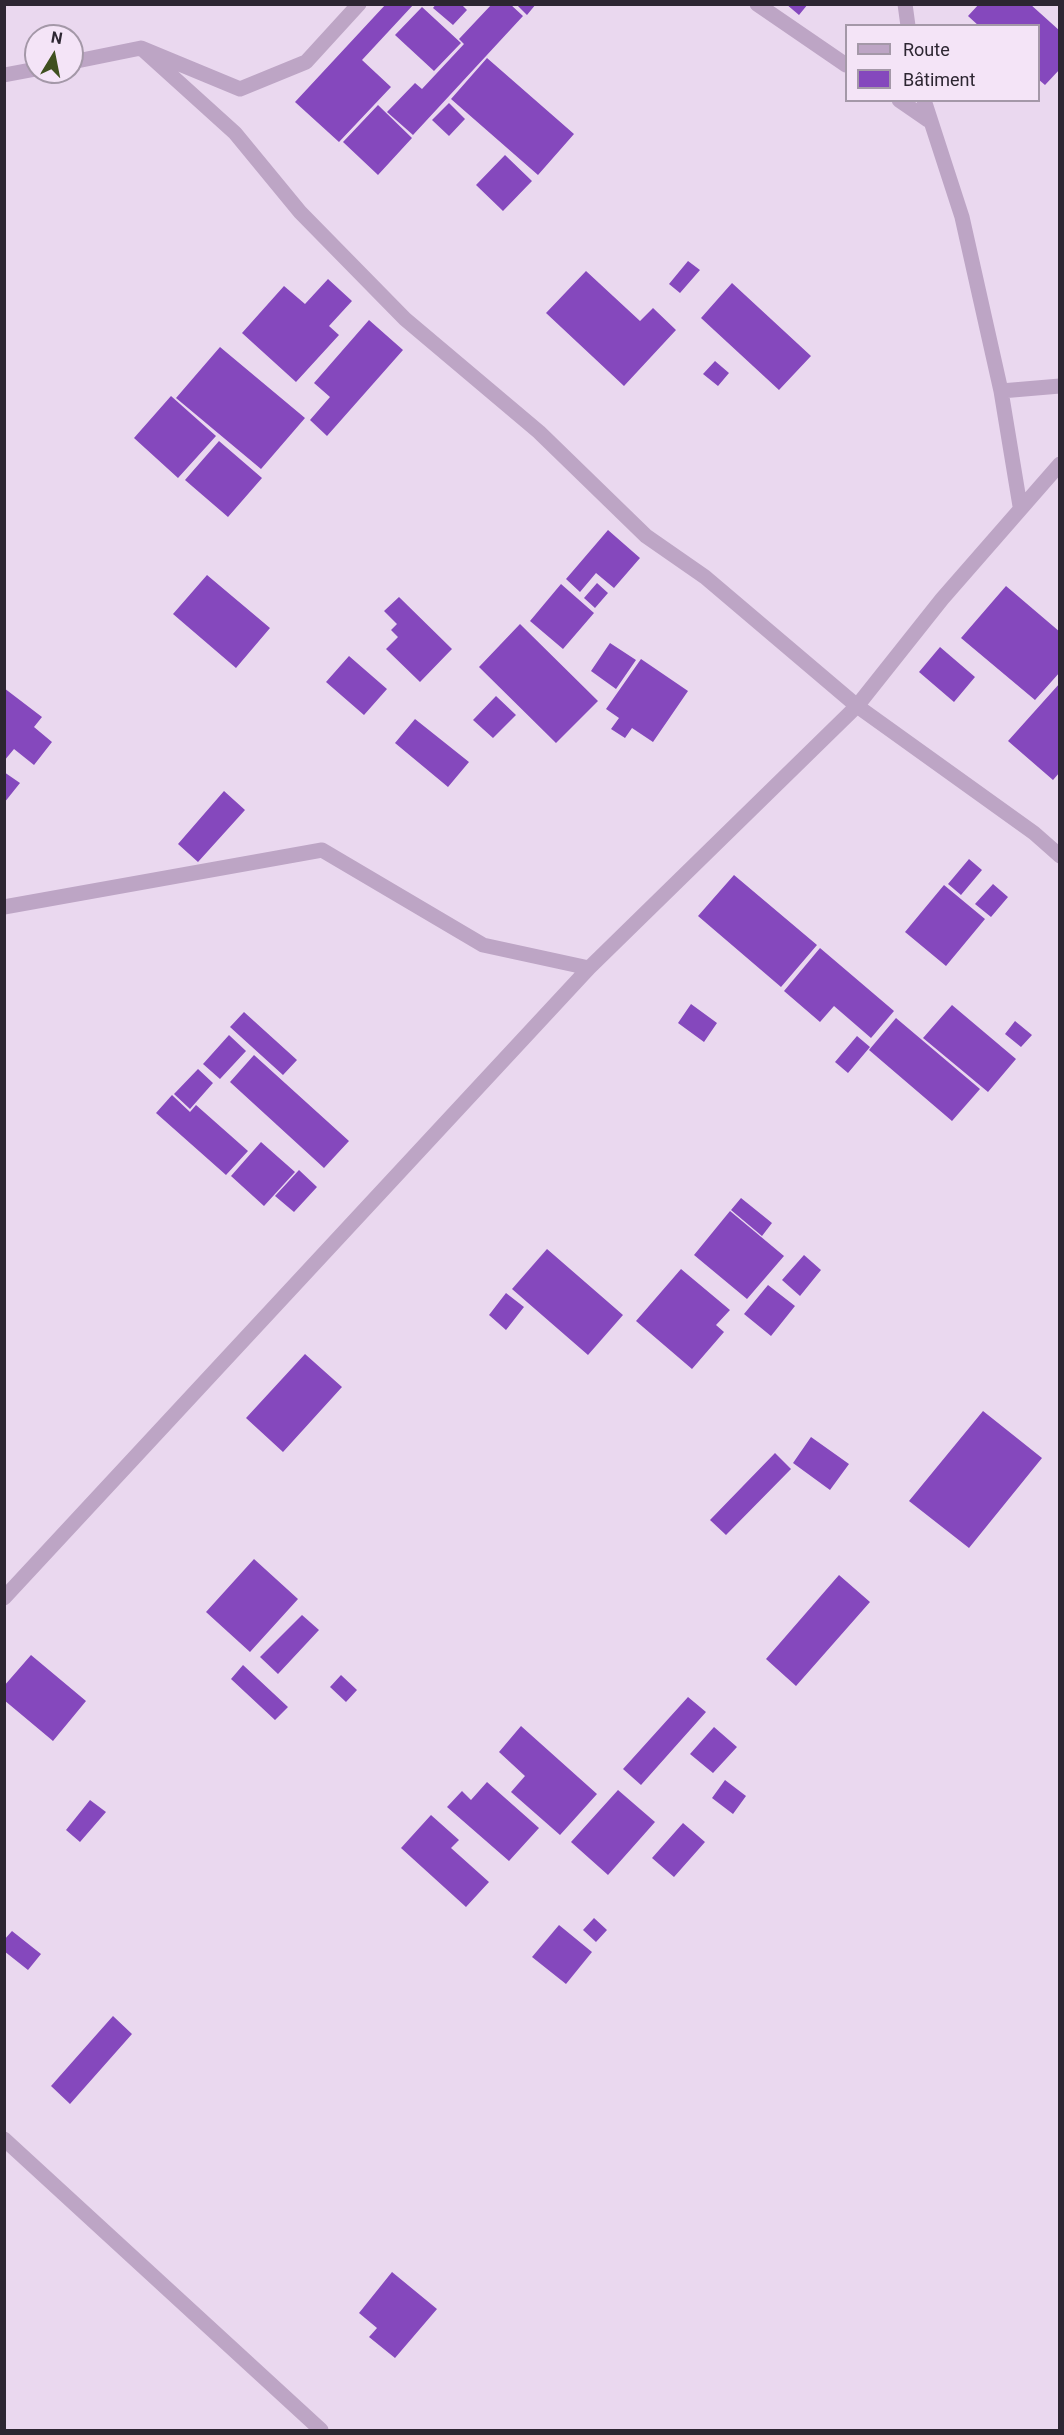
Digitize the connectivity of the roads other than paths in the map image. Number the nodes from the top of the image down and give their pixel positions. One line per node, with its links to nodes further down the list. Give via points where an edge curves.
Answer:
1 (359, 4): 5 (street, via 306,62 240,89)
2 (757, 4): 7 (street)
3 (905, 4): 4 (street)
4 (908, 24)
5 (141, 48): 6 (street); 17 (street, via 234,133 300,212 405,319 539,432 646,536 705,577)
6 (84, 60)
7 (845, 64)
8 (24, 71): 9 (street)
9 (4, 75)
10 (902, 102): 12 (street)
11 (924, 102): 12 (street)
12 (928, 120): 14 (street, via 962,217)
13 (1059, 386): 14 (street)
14 (1001, 391): 16 (street)
15 (1059, 464): 16 (street)
16 (1020, 506): 17 (street)
17 (857, 706): 18 (street, via 1034,833); 20 (street)
18 (1059, 856)
19 (4, 907): 20 (street, via 322,850 483,945)
20 (588, 968): 21 (street)
21 (4, 1598)
22 (4, 2139): 23 (street)
23 (321, 2430)

